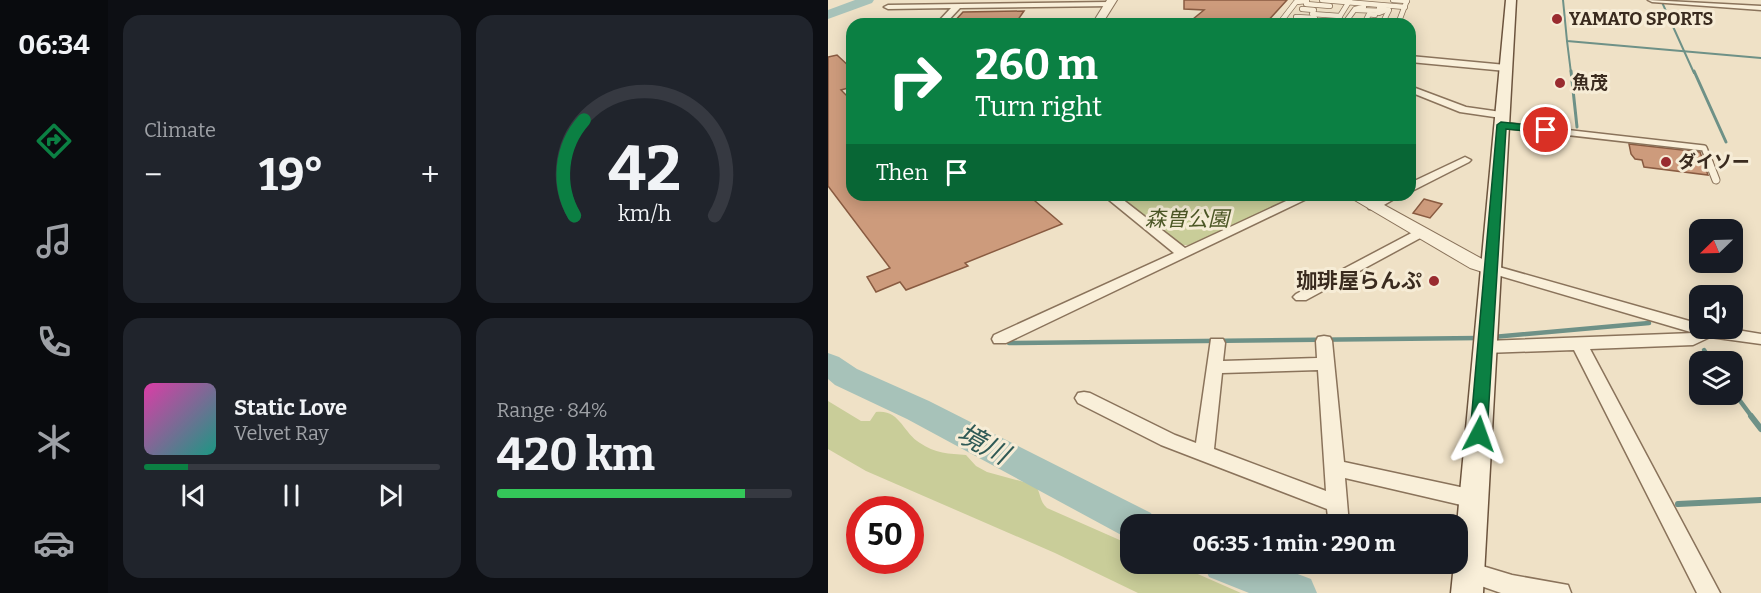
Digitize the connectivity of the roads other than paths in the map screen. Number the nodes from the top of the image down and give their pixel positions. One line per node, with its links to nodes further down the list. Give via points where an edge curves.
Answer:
1 (1322, 0): 8 (lane)
2 (1384, 0): 13 (lane)
3 (1393, 0): 9 (lane)
4 (1511, 0): 30 (main road)
5 (1652, 0): 7 (street)
6 (1111, 2): 12 (street); 20 (street)
7 (1718, 2): 15 (street)
8 (1349, 3): 10 (lane); 11 (lane); 24 (lane)
9 (1406, 3): 13 (lane); 28 (lane)
10 (1305, 4): 17 (lane); 21 (lane, via 1296,2); 23 (lane, via 1314,10 1312,14)
11 (1378, 5): 13 (lane); 16 (lane); 18 (lane, via 1384,11); 27 (lane, via 1389,10)
12 (958, 6): 14 (street); 19 (street)
13 (1393, 6)
14 (888, 7)
15 (1761, 8)
16 (1354, 13): 18 (lane); 18 (lane); 25 (lane); 26 (lane)
17 (1296, 16): 22 (lane)
18 (1367, 16)
19 (946, 18)
20 (1101, 18)
21 (1284, 18)
22 (1325, 18)
23 (1334, 18)
24 (1340, 18)
25 (1349, 18)
26 (1352, 18)
27 (1385, 18)
28 (1400, 18)
29 (1416, 58): 30 (street)
30 (1506, 66): 32 (main road)
31 (1416, 92): 32 (street)
32 (1501, 120): 34 (lane, via 1704,148); 43 (main road)
33 (1465, 160): 35 (street)
34 (1716, 180)
35 (1416, 185)
36 (1117, 201): 42 (street)
37 (1296, 201): 42 (street)
38 (1364, 201): 40 (street)
39 (1383, 201): 40 (street)
40 (1373, 206): 41 (street)
41 (1419, 232): 43 (street); 44 (street)
42 (1184, 254): 47 (street)
43 (1492, 269): 45 (street); 53 (main road)
44 (1301, 297)
45 (1689, 327)
46 (1743, 336): 49 (street)
47 (1000, 339)
48 (1696, 339): 52 (street)
49 (1761, 339)
50 (1324, 341): 54 (street)
51 (1217, 343): 55 (street)
52 (1580, 345): 53 (street); 65 (street)
53 (1485, 347): 59 (main road)
54 (1326, 364): 55 (street); 58 (street)
55 (1215, 367): 57 (street)
56 (1084, 398): 57 (street, via 1168,440)
57 (1204, 453): 60 (street)
58 (1335, 468): 59 (street); 60 (street)
59 (1474, 499): 62 (main road)
60 (1337, 504): 61 (street)
61 (1338, 514)
62 (1468, 554)
63 (1468, 574): 64 (street, via 1512,586)
64 (1560, 593)
65 (1709, 593)

